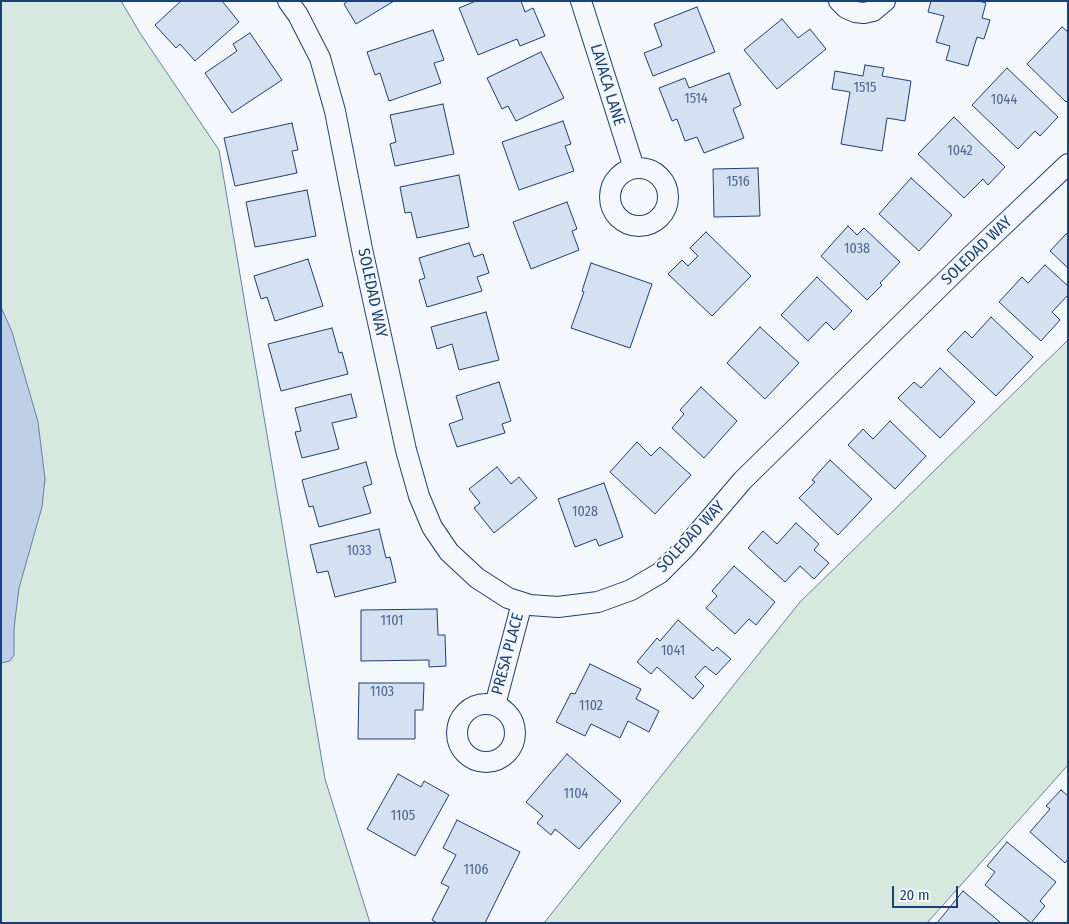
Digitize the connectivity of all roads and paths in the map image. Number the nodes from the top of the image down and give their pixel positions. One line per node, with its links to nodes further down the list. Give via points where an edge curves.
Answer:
1 (288, 1): 7 (street, SOLEDAD WAY, via 320,58 335,111 362,249 419,496 432,527 449,552 477,578)
2 (581, 1): 6 (street, LAVACA LANE)
3 (838, 1): 4 (street, via 846,8 864,13 873,11)
4 (885, 1)
5 (1068, 164): 7 (street, SOLEDAD WAY, via 743,480 660,573 631,590 598,602 558,607)
6 (634, 168)
7 (522, 603): 8 (street, PRESA PLACE)
8 (495, 705)

